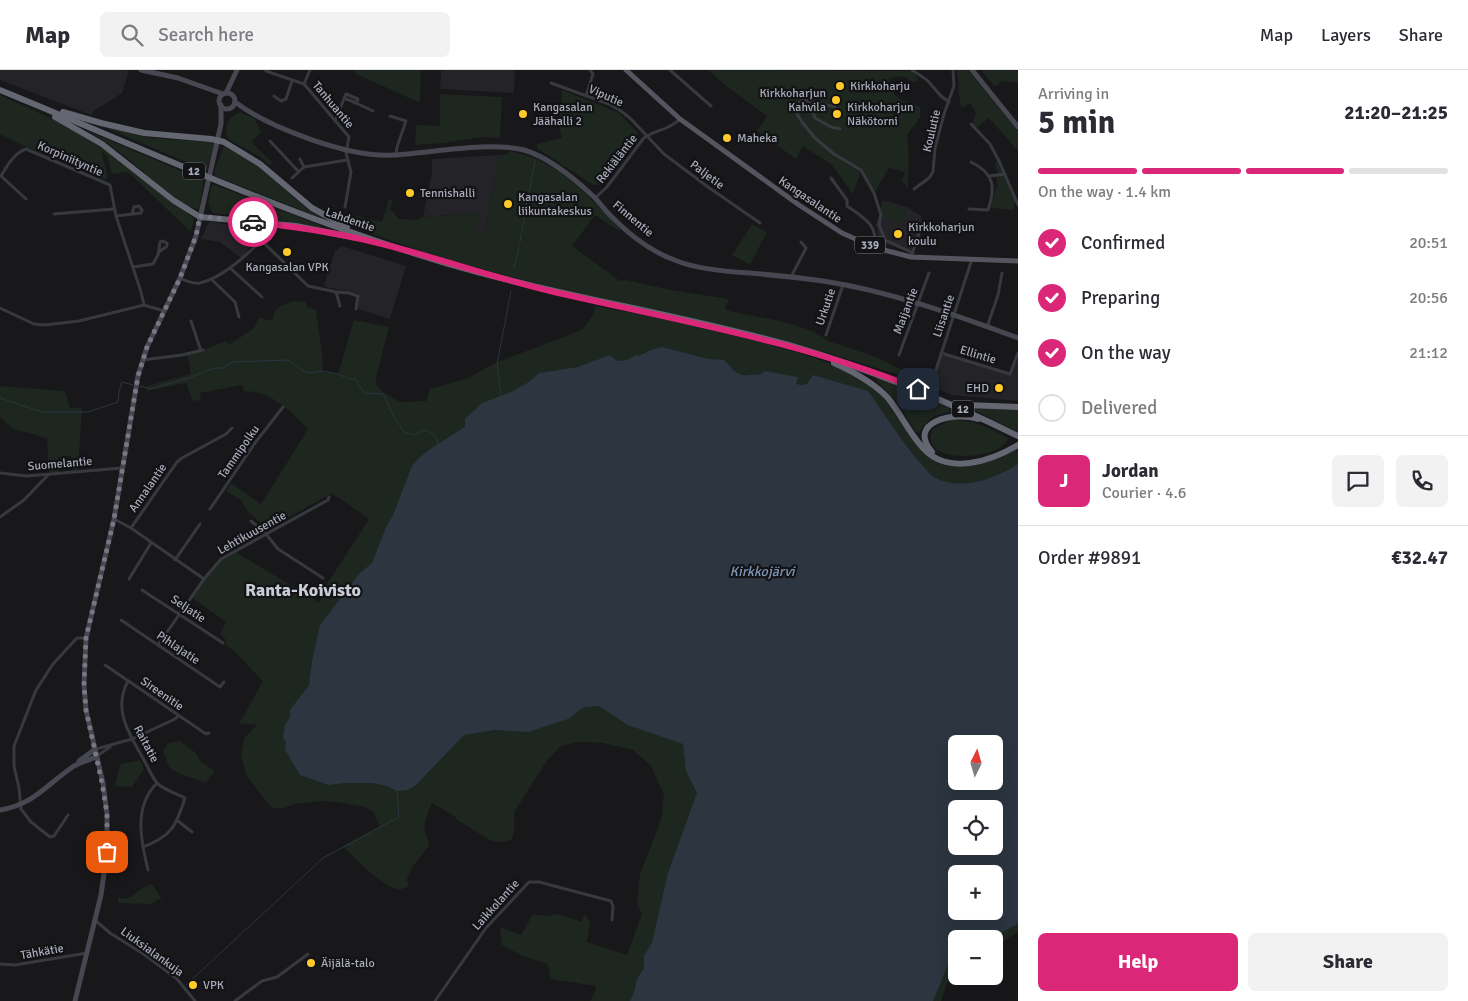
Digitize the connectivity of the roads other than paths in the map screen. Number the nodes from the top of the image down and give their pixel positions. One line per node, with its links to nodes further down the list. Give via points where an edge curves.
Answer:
1 (141, 70): 18 (main road, via 178,78)
2 (237, 70): 11 (main road)
3 (267, 70): 12 (street, Tanhuantie)
4 (310, 70): 13 (street)
5 (590, 70): 17 (street, via 593,74)
6 (626, 70): 28 (main road, Kangasalantie / 339)
7 (670, 70): 22 (street)
8 (912, 70): 21 (street)
9 (953, 70): 21 (street, Koulutie, via 954,86)
10 (972, 70): 32 (main road)
11 (234, 78): 18 (main road); 19 (main road)
12 (292, 81): 13 (street, Tanhuantie); 16 (street, via 286,98 281,101)
13 (304, 84): 29 (street, Tanhuantie)
14 (551, 84): 17 (street, Viputie)
15 (0, 90): 35 (highway, via 115,127); 59 (highway, via 90,136 173,200); 63 (highway, Lahdentie / 12, via 264,201)
16 (274, 96)
17 (586, 96): 34 (street, Viputie, via 621,111)
18 (222, 98): 19 (main road, Finnentie, via 230,94); 24 (main road, Finnentie, via 224,108); 30 (main road)
19 (234, 99): 24 (main road); 25 (main road, Finnentie)
20 (808, 100): 23 (street); 33 (street, via 815,118 831,128); 66 (street, via 801,101 797,107 802,122 834,154 861,170 879,206 879,225 885,240)
21 (949, 102): 49 (street, Koulutie, via 935,148 932,172)
22 (711, 106)
23 (835, 107)
24 (230, 108): 25 (main road, Finnentie); 30 (main road)
25 (249, 111): 37 (main road, Finnentie, via 319,142)
26 (374, 111): 29 (street, via 344,98)
27 (390, 116): 38 (street, via 406,121)
28 (680, 119): 34 (street, Rekiäläntie, via 664,130); 64 (main road, Kangasalantie / 339, via 825,223)
29 (335, 121): 37 (street, Tanhuantie, via 349,137)
30 (221, 124): 35 (main road)
31 (970, 124): 44 (street, via 990,144)
32 (1018, 127)
33 (840, 129)
34 (646, 136): 51 (street, Rekiäläntie, via 608,187); 60 (street, Paljetie, via 708,188)
35 (217, 141): 59 (main road); 63 (highway, via 260,164 303,202 322,214)
36 (270, 141): 43 (street)
37 (347, 149): 38 (main road, Finnentie); 40 (street)
38 (396, 155): 51 (main road, Finnentie, via 485,148 525,151 546,160)
39 (300, 159): 42 (street)
40 (347, 160): 42 (street); 53 (street, via 351,172)
41 (971, 162): 46 (street)
42 (304, 167): 43 (street)
43 (298, 171): 47 (street)
44 (1005, 174): 46 (street); 52 (street)
45 (0, 176): 50 (street, Korpiniityntie); 54 (street, Korpiniityntie, via 20,151 26,149 110,186)
46 (990, 176): 55 (street, via 993,189 988,210)
47 (292, 178)
48 (830, 178): 64 (street, via 847,200 847,206 872,225)
49 (914, 189)
50 (26, 198)
51 (595, 198): 75 (main road, Finnentie, via 624,228 678,262 716,271)
52 (1018, 205)
53 (345, 207)
54 (114, 209): 56 (street); 58 (street, Korpiniityntie)
55 (969, 209)
56 (54, 214)
57 (132, 214): 58 (street)
58 (116, 216): 69 (street, Korpiniityntie)
59 (200, 216): 63 (highway, via 304,228); 73 (main road)
60 (760, 223)
61 (922, 225): 66 (street)
62 (801, 242): 75 (street, via 806,248)
63 (390, 246): 91 (highway, Lahdentie / 12, via 518,283)
64 (873, 247): 66 (main road, Kangasalantie / 339)
65 (159, 252): 69 (street, via 153,264)
66 (912, 255): 67 (main road, Kangasalantie / 339)
67 (972, 260): 68 (main road, Kangasalantie / 339); 85 (street, Liisantie)
68 (1018, 261)
69 (133, 267): 80 (street, Korpiniityntie)
70 (230, 268): 74 (street); 77 (street, via 260,242 308,286); 78 (street)
71 (929, 273): 79 (street, Maijantie)
72 (1002, 274): 88 (street)
73 (180, 278): 74 (street, via 199,284); 84 (main road)
74 (211, 278): 86 (street, via 235,302)
75 (791, 278): 76 (main road, Finnentie)
76 (843, 285): 79 (main road, Finnentie); 89 (street, Urkutie)
77 (336, 292): 81 (street); 83 (street, via 358,296)
78 (262, 297)
79 (917, 305): 85 (main road, Finnentie); 94 (street, Maijantie)
80 (144, 306): 82 (street, via 80,321 45,325 34,324); 84 (street)
81 (340, 306)
82 (0, 308)
83 (356, 309)
84 (164, 311): 95 (main road)
85 (954, 316): 88 (main road, Finnentie); 92 (street, Liisantie)
86 (239, 317)
87 (191, 321): 95 (street, via 202,351)
88 (987, 327): 90 (main road, Finnentie)
89 (826, 336)
90 (1018, 338)
91 (791, 346): 97 (highway, Lahdentie / 12); 104 (highway, via 846,368 871,384 896,408 922,447)
92 (941, 353): 93 (street, Ellintie, via 1010,374); 96 (street, Liisantie)
93 (1018, 353)
94 (899, 355)
95 (143, 360): 105 (main road)
96 (933, 379)
97 (918, 389): 99 (highway, via 961,404); 101 (highway, Lahdentie / 12)
98 (283, 407): 109 (street, Tammipolku)
99 (1018, 407)
100 (232, 428): 114 (street, Annalantie, via 177,462)
101 (1008, 431): 102 (highway, Lahdentie / 12); 104 (highway, via 964,416 941,419 929,426 926,437 928,448)
102 (1018, 436)
103 (1018, 445): 104 (highway, via 982,461 953,463)
104 (941, 459)
105 (122, 468): 107 (street, Suomelantie); 111 (main road)
106 (0, 473): 107 (street, Suomelantie)
107 (49, 475): 110 (street, via 24,500)
108 (329, 497): 115 (street, Lehtikuusentie)
109 (210, 509)
110 (0, 517)
111 (114, 519): 114 (street); 126 (main road)
112 (251, 521): 115 (street)
113 (200, 524): 118 (street)
114 (131, 528): 116 (street)
115 (266, 534): 120 (street, via 278,549); 122 (street, Lehtikuusentie, via 221,559)
116 (151, 543): 119 (street); 121 (street)
117 (175, 551): 118 (street)
118 (179, 554): 119 (street)
119 (175, 560): 122 (street)
120 (323, 578)
121 (129, 579)
122 (204, 579): 124 (street, Lehtikuusentie)
123 (142, 590): 124 (street, Seljatie)
124 (179, 613): 127 (street, Seljatie); 128 (street, Lehtikuusentie)
125 (121, 620): 128 (street, Pihlajatie)
126 (86, 638): 136 (main road, via 84,685); 140 (street, via 77,638 53,664 36,690 18,733 14,766)
127 (223, 643)
128 (158, 644): 131 (street, Pihlajatie, via 220,687)
129 (106, 665): 130 (street, Sireenitie)
130 (128, 681): 132 (street, Sireenitie); 134 (street, Raitatie, via 124,687 122,713)
131 (224, 682)
132 (178, 716): 133 (street, Sireenitie); 134 (street)
133 (209, 733)
134 (132, 739): 135 (street); 139 (street, Raitatie)
135 (111, 746): 136 (street); 137 (street)
136 (94, 750): 137 (main road); 138 (main road)
137 (96, 757): 138 (main road); 147 (main road, via 107,814 107,833 105,872)
138 (75, 765): 140 (main road, via 43,792)
139 (158, 783): 143 (street, via 185,798); 145 (street, via 146,800 142,815)
140 (20, 805): 141 (main road); 142 (street, via 31,822 50,837)
141 (0, 810)
142 (68, 815)
143 (178, 821): 144 (street); 145 (street, via 168,833)
144 (192, 832)
145 (142, 847): 146 (street)
146 (148, 870)
147 (96, 920): 149 (main road); 153 (street, Liuksialankuja, via 177,979)
148 (612, 920): 155 (street, Laikkolantie, via 614,906 611,901 529,882 486,928)
149 (87, 953): 151 (street, Tähkätie, via 15,966); 152 (main road)
150 (308, 954): 154 (street, via 277,977 262,981)
151 (0, 964)
152 (75, 1001)
153 (195, 1001)
154 (235, 1001)
155 (435, 1001)

